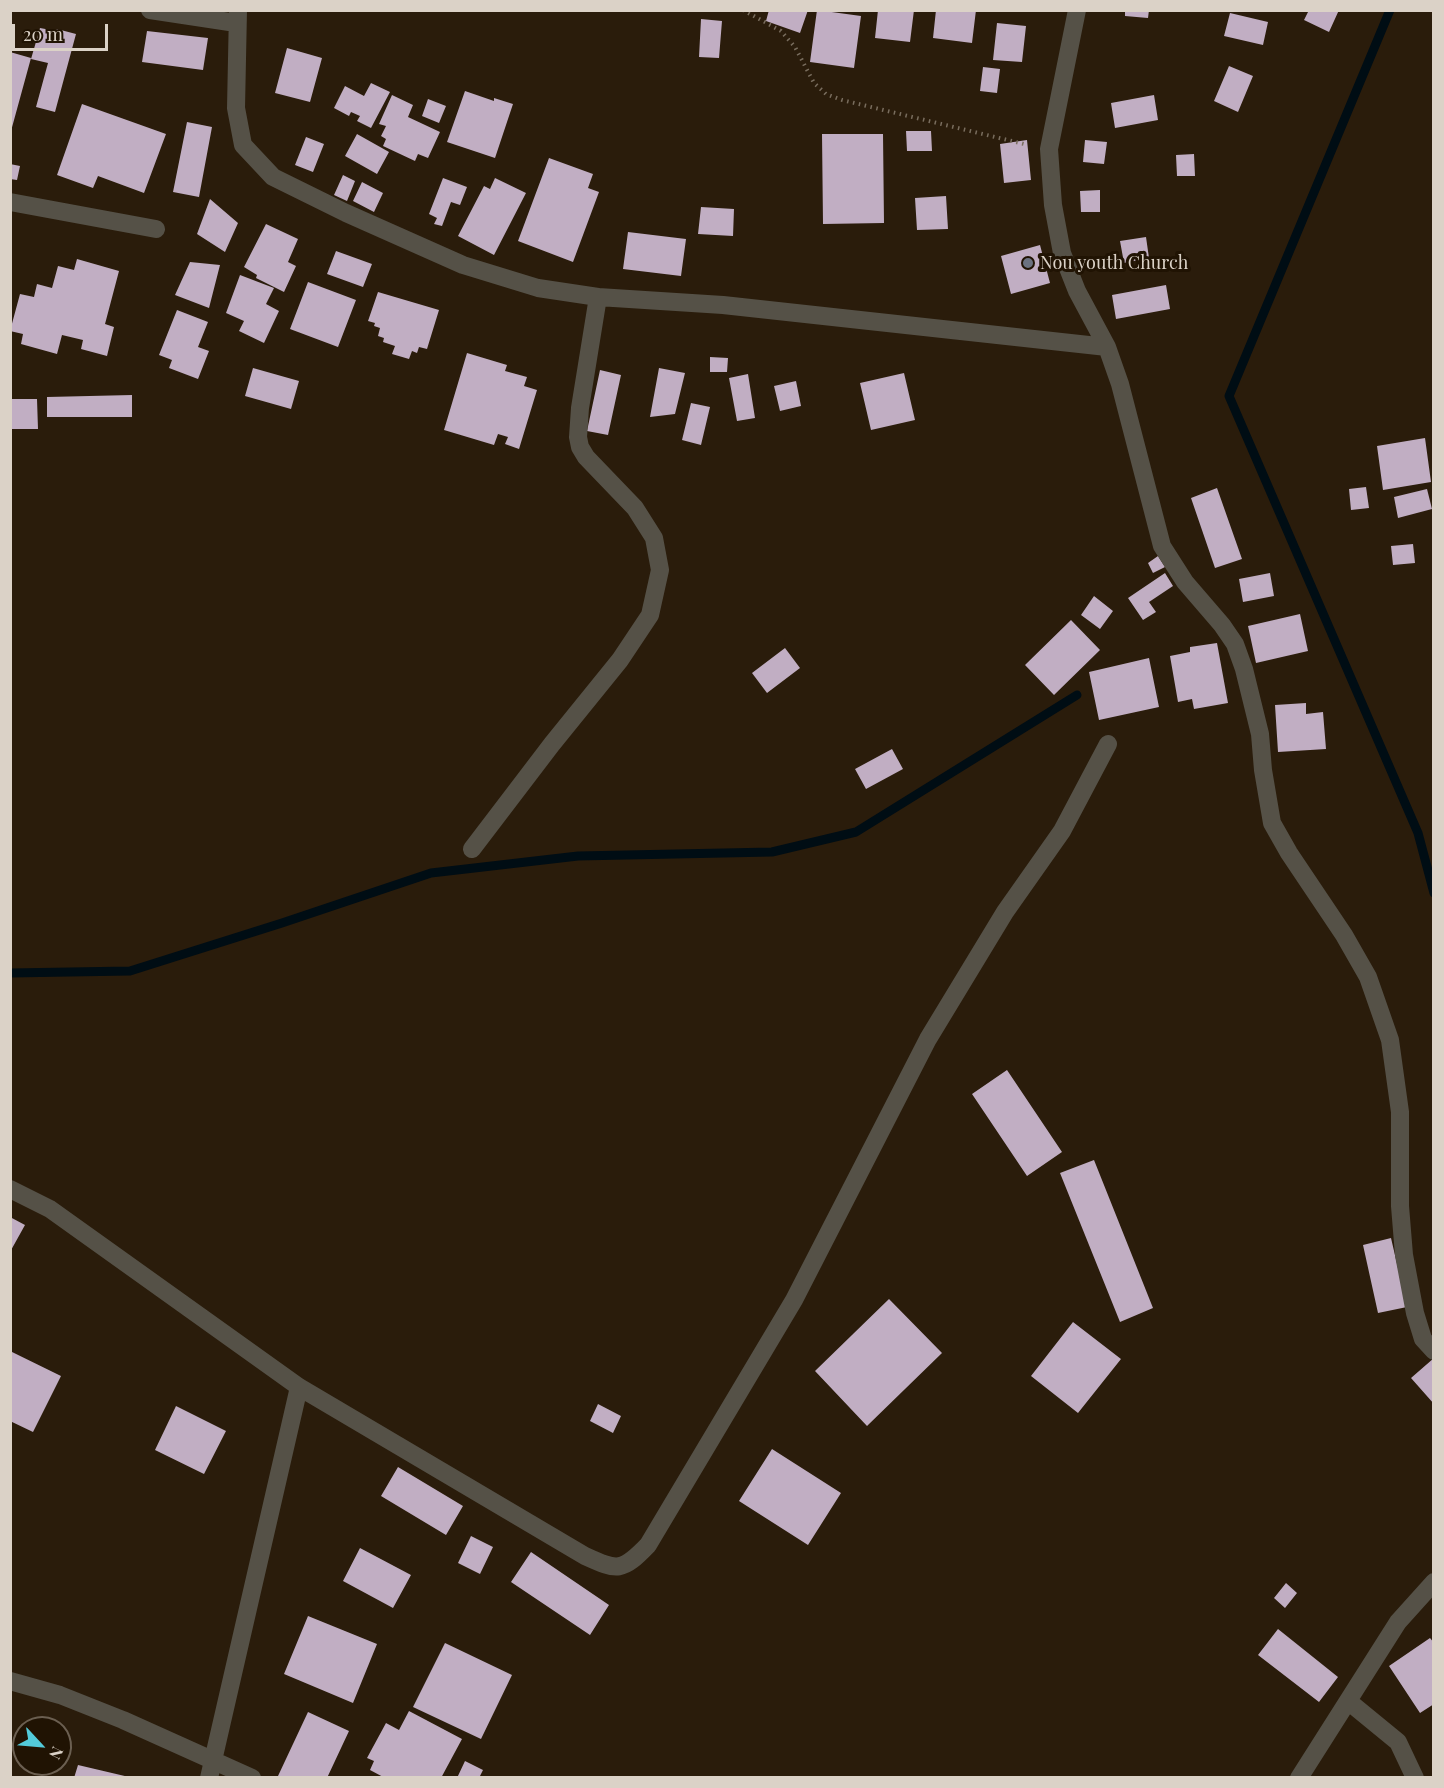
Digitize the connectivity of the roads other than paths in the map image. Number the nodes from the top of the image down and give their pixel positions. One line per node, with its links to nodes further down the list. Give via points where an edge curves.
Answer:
1 (150, 10): 3 (street)
2 (1077, 10): 7 (street, via 1049,149 1053,205 1062,253)
3 (237, 17): 6 (street, via 236,108 243,145 273,177 463,265 538,288)
4 (10, 202): 5 (street)
5 (156, 229)
6 (598, 297): 7 (street, via 723,305); 9 (street, via 578,437 586,457 635,508 654,538 660,570 650,615 620,660)
7 (1107, 347): 11 (street, via 1162,546 1185,582 1235,644 1244,669 1260,734 1272,822 1368,977 1390,1040 1400,1112 1404,1255 1423,1339)
8 (1108, 744): 12 (street, via 1062,831 1005,912 928,1039 794,1300 648,1545 634,1559 623,1566 609,1567 585,1556)
9 (472, 849)
10 (10, 1189): 12 (street, via 50,1209)
11 (1434, 1351)
12 (299, 1387): 16 (street)
13 (1434, 1582): 15 (street, via 1398,1622)
14 (10, 1681): 16 (street, via 60,1695 123,1720)
15 (1348, 1701): 18 (street); 19 (street, via 1398,1742)
16 (211, 1769): 17 (street)
17 (252, 1778)
18 (1299, 1778)
19 (1415, 1778)

